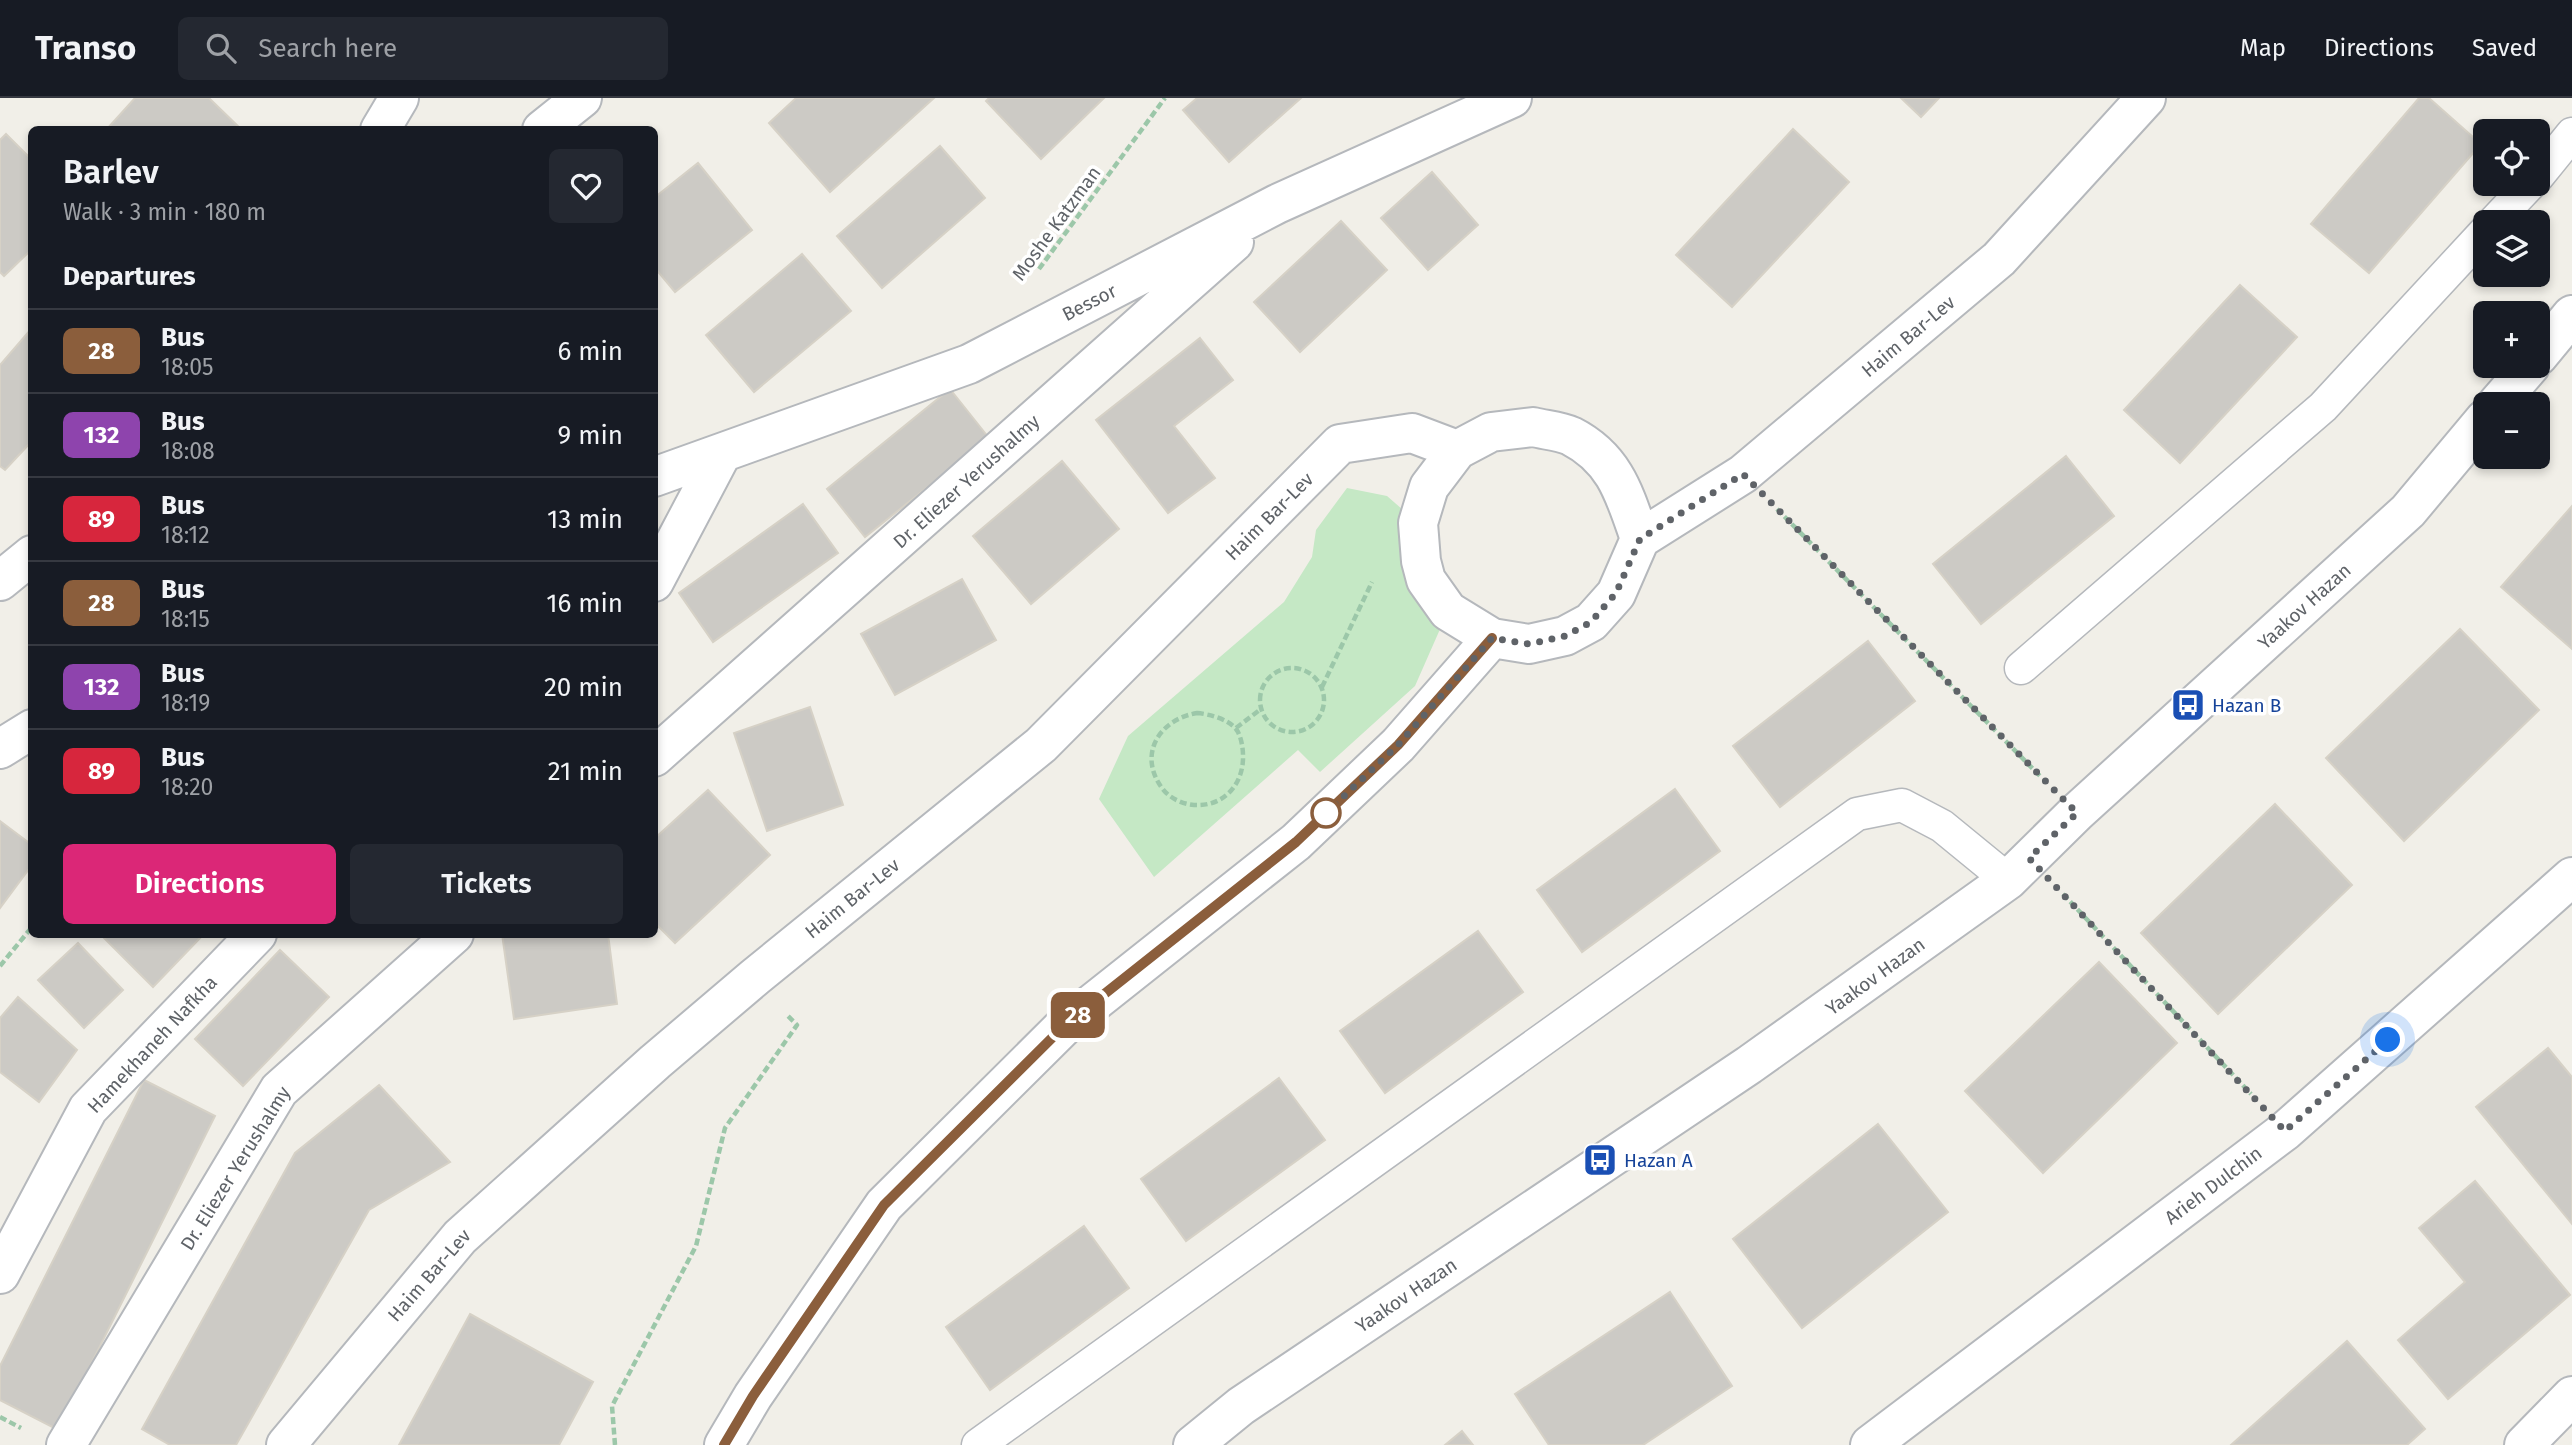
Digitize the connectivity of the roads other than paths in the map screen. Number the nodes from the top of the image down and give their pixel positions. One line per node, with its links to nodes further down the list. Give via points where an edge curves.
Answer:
1 (399, 98): 5 (street)
2 (582, 98): 6 (street)
3 (1513, 98): 10 (street, Bessor)
4 (2146, 98): 21 (street, Haim Bar-Lev, via 1999,259 1743,474)
5 (382, 126)
6 (547, 126)
7 (2572, 134): 8 (lane)
8 (2550, 161)
9 (2519, 196): 11 (lane)
10 (1277, 204): 19 (street, Bessor, via 969,364); 29 (street, Dr. Eliezer Yerushalmy)
11 (2505, 210)
12 (2473, 245): 26 (lane, via 2323,407)
13 (2572, 315): 14 (street)
14 (2550, 342)
15 (2520, 378): 16 (street)
16 (2507, 392)
17 (2473, 433): 30 (street, Yaakov Hazan, via 2408,511)
18 (1457, 450): 21 (street, via 1490,432 1533,427 1570,436 1598,455 1622,485); 25 (street, via 1429,487 1418,523 1420,561 1426,580 1448,611); 37 (street, Haim Bar-Lev, via 1412,432 1340,444 1041,745 735,994 460,1237)
19 (721, 455): 20 (street, Bessor); 23 (street)
20 (658, 476)
21 (1640, 539): 25 (street, via 1616,593 1591,622 1565,636 1529,644)
22 (28, 558): 24 (street)
23 (658, 574)
24 (0, 582)
25 (1492, 638): 38 (street, via 1398,745 1296,842 1064,1026 884,1205)
26 (2021, 668)
27 (28, 732): 28 (street)
28 (0, 749)
29 (658, 753)
30 (2019, 869): 39 (lane, via 1902,805 1857,814); 40 (street, Yaakov Hazan, via 1749,1065 1241,1406)
31 (2572, 877): 41 (street, Arieh Dulchin, via 2285,1131)
32 (253, 938): 34 (street, Hamekhaneh Nafkha, via 88,1110)
33 (450, 938): 36 (street, Dr. Eliezer Yerushalmy, via 279,1090)
34 (0, 1274)
35 (2572, 1396): 42 (street)
36 (66, 1445)
37 (286, 1445)
38 (724, 1445)
39 (978, 1445)
40 (1193, 1445)
41 (1870, 1445)
42 (2524, 1445)

